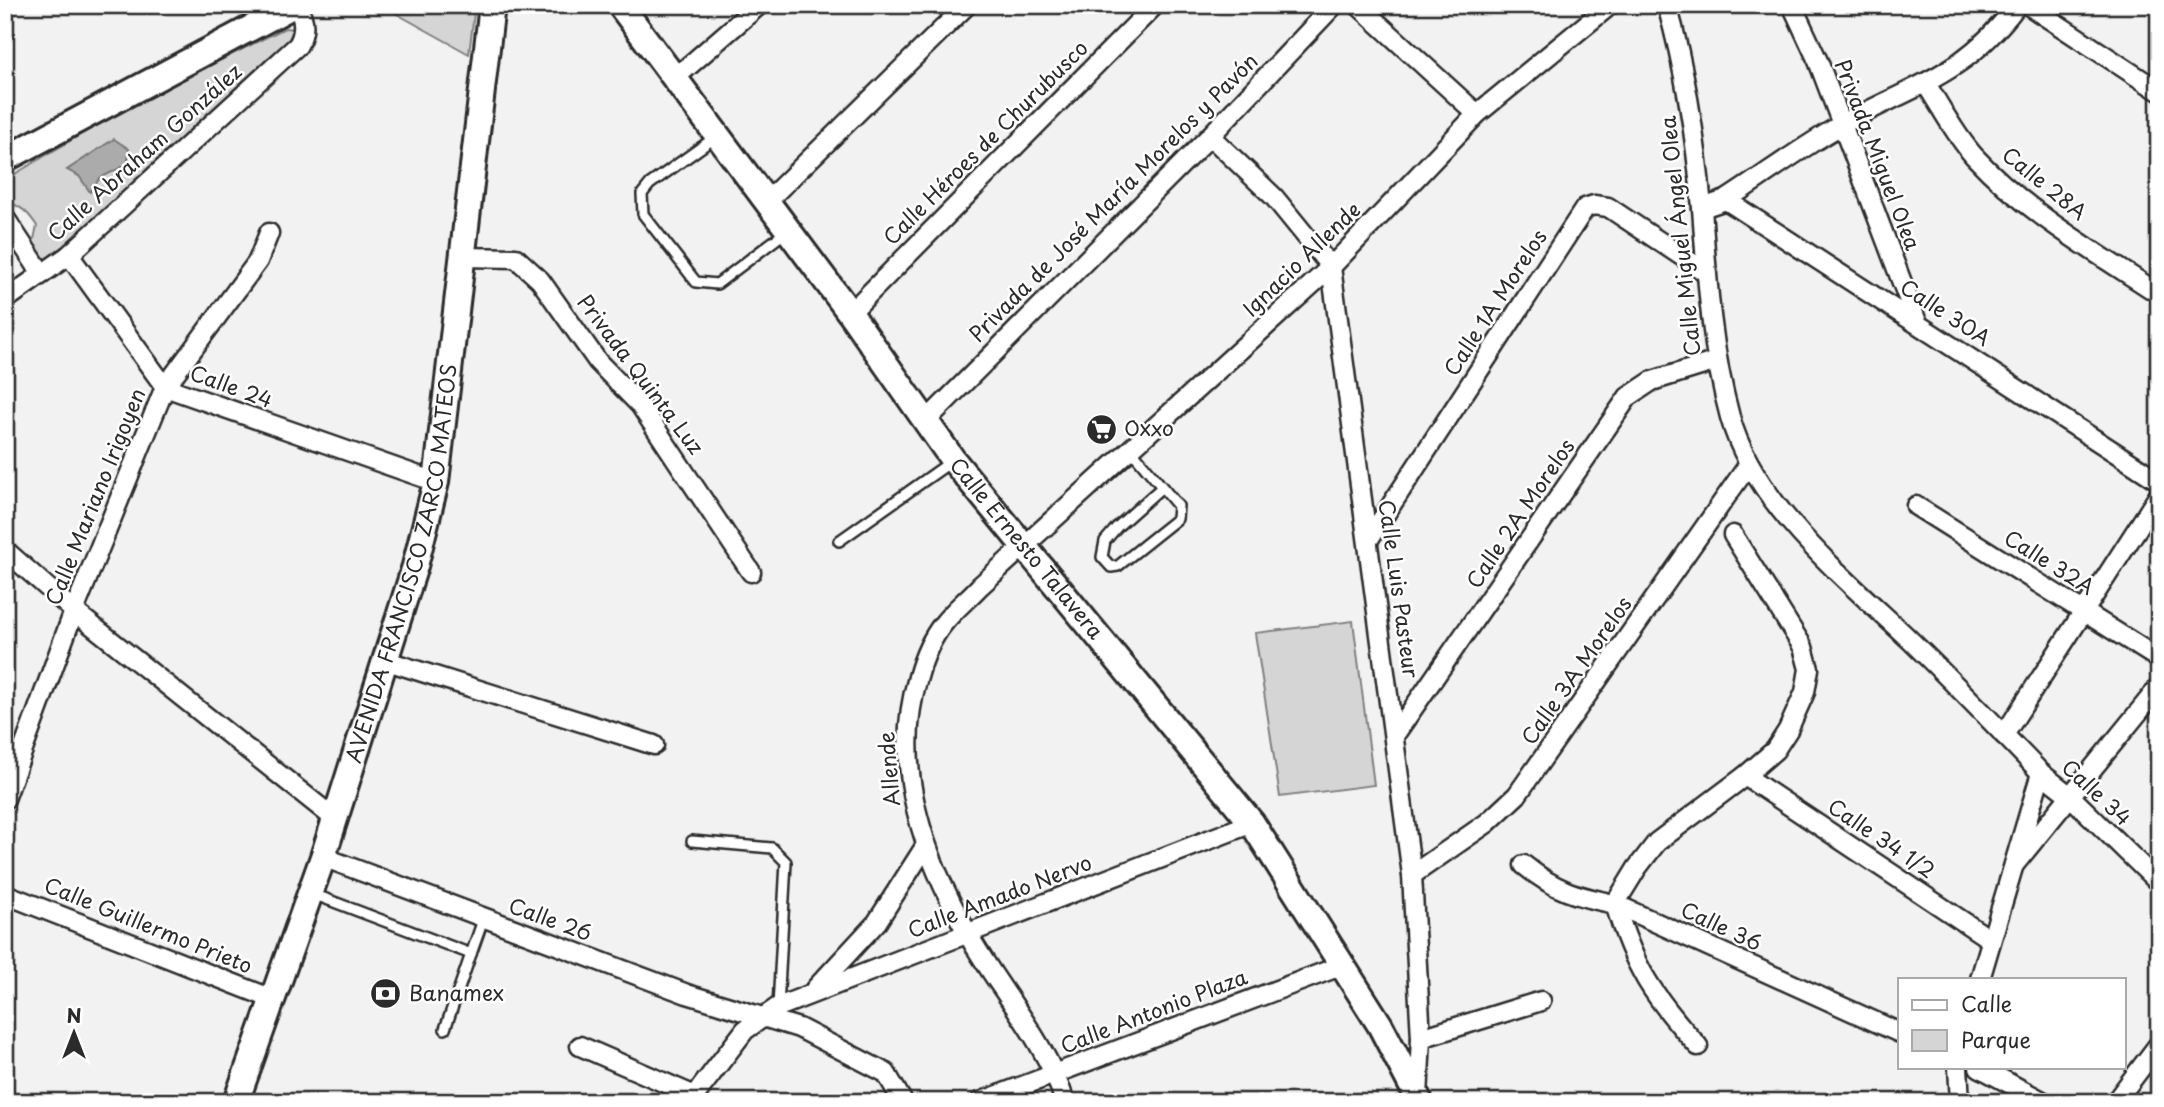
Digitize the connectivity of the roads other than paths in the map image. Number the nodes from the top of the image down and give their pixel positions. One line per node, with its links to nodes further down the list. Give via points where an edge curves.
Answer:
1 (295, 5): 21 (street); 28 (street, Calle Abraham González, via 304,30 298,45)
2 (492, 5): 29 (street, AVENIDA FRANCISCO ZARCO MATEOS)
3 (620, 5): 14 (street, Calle Ernesto Talavera)
4 (759, 5): 14 (street)
5 (967, 5): 23 (street)
6 (1154, 5): 35 (street, Calle Héroes de Churubusco)
7 (1334, 5): 20 (street, Privada de José María Morelos y Pavón)
8 (1357, 5): 17 (street)
9 (1610, 5): 17 (street, Ignacio Allende)
10 (1667, 5): 24 (street, Calle Miguel Ángel Olea, via 1682,59)
11 (1792, 5): 18 (street, Privada Miguel Olea)
12 (2017, 5): 15 (street, via 1994,36)
13 (2028, 5): 16 (street)
14 (676, 77): 19 (street, Calle Ernesto Talavera)
15 (1926, 84): 18 (street); 33 (street, Calle 28A, via 1972,154 2003,184 2039,214)
16 (2159, 91)
17 (1477, 114): 30 (street, Ignacio Allende)
18 (1842, 125): 22 (street); 36 (street, Privada Miguel Olea)
19 (718, 135): 23 (street, Calle Ernesto Talavera); 26 (lane, via 650,184 642,194 643,214 696,282 704,285 717,284)
20 (1210, 136): 30 (street, via 1274,197); 39 (street, Privada de José María Morelos y Pavón)
21 (5, 159)
22 (1726, 200): 24 (street); 36 (street, Calle 30A)
23 (767, 201): 26 (street, Calle Ernesto Talavera)
24 (1702, 208): 31 (street, Calle Miguel Ángel Olea)
25 (5, 218): 32 (street)
26 (789, 230): 35 (street, Calle Ernesto Talavera)
27 (269, 233): 38 (street, Calle Mariano Irigoyen, via 258,261)
28 (69, 254): 32 (street, Calle Abraham González); 38 (street, Calle 24)
29 (462, 257): 44 (street, AVENIDA FRANCISCO ZARCO MATEOS); 53 (street, Privada Quinta Luz, via 516,258 540,280 598,362 640,405)
30 (1331, 267): 40 (street, Ignacio Allende); 49 (street, Calle Luis Pasteur)
31 (1704, 271): 37 (street, Calle Miguel Ángel Olea); 49 (street, Calle 1A Morelos, via 1608,207 1585,208)
32 (42, 274): 34 (street, Calle Abraham González)
33 (2159, 294)
34 (5, 300)
35 (850, 313): 39 (street, Calle Ernesto Talavera)
36 (1917, 322): 43 (street, Calle 30A)
37 (1717, 361): 42 (street, Calle Miguel Ángel Olea, via 1730,419); 60 (street, Calle 2A Morelos, via 1652,381 1628,397)
38 (165, 387): 44 (street, Calle 24); 54 (street, Calle Mariano Irigoyen)
39 (926, 421): 41 (street, Calle Ernesto Talavera)
40 (1132, 451): 45 (lane); 51 (street, Ignacio Allende)
41 (954, 460): 50 (lane); 51 (street, Calle Ernesto Talavera)
42 (1749, 464): 59 (street, Calle Miguel Ángel Olea, via 1805,536); 73 (street, Calle 3A Morelos, via 1517,795 1487,823)
43 (2159, 481)
44 (436, 482): 57 (street, AVENIDA FRANCISCO ZARCO MATEOS)
45 (1162, 487): 45 (lane, via 1178,506 1177,519 1111,567 1102,557 1105,541)
46 (2159, 495): 55 (street)
47 (1916, 506): 55 (street, Calle 32A)
48 (1733, 535): 63 (street, via 1803,647 1808,669 1805,692 1788,730 1775,750)
49 (1369, 539): 60 (street, Calle Luis Pasteur)
50 (839, 541)
51 (1024, 546): 67 (street, Calle Ernesto Talavera); 69 (street, Allende, via 942,625 922,662 907,741 910,781)
52 (5, 550): 54 (street)
53 (751, 572)
54 (74, 611): 65 (street, Calle Mariano Irigoyen); 66 (street)
55 (2084, 612): 56 (street, Calle 32A); 59 (street)
56 (2159, 659)
57 (384, 660): 61 (street); 66 (street, AVENIDA FRANCISCO ZARCO MATEOS)
58 (2159, 687): 64 (street)
59 (2004, 735): 62 (street, Calle 34)
60 (1394, 736): 73 (street, Calle Luis Pasteur)
61 (654, 744)
62 (2041, 773): 64 (street, Calle 34); 72 (street)
63 (1745, 776): 77 (street, via 1657,842); 80 (street, Calle 34 1/2)
64 (2069, 795): 72 (street); 74 (street, Calle 34)
65 (5, 799)
66 (335, 819): 70 (street, AVENIDA FRANCISCO ZARCO MATEOS)
67 (1252, 823): 79 (street, Calle Amado Nervo); 82 (street, Calle Ernesto Talavera)
68 (692, 841): 87 (lane, via 772,848 786,862)
69 (926, 845): 79 (street, Allende); 84 (street, via 877,922)
70 (323, 858): 75 (street, AVENIDA FRANCISCO ZARCO MATEOS); 78 (street, Calle 26)
71 (1524, 865): 77 (street, Calle 36, via 1569,894)
72 (2014, 865): 80 (street)
73 (1412, 875): 90 (street, Calle Luis Pasteur)
74 (2159, 883)
75 (311, 893): 81 (lane); 85 (street, AVENIDA FRANCISCO ZARCO MATEOS)
76 (5, 894): 85 (street, Calle Guillermo Prieto)
77 (1615, 904): 89 (street, Calle 36); 93 (street, via 1641,975)
78 (482, 920): 81 (lane); 87 (street, Calle 26, via 687,994)
79 (969, 936): 84 (street, Calle Amado Nervo); 96 (street, Allende)
80 (1991, 940): 83 (street)
81 (471, 954): 88 (lane)
82 (1343, 965): 96 (street, Calle Antonio Plaza); 97 (street, Calle Ernesto Talavera)
83 (1980, 978)
84 (813, 991): 87 (street, Calle Amado Nervo)
85 (275, 1000): 99 (street, AVENIDA FRANCISCO ZARCO MATEOS)
86 (1541, 1001): 90 (street)
87 (772, 1011): 98 (street, via 745,1030); 100 (street, Calle 26, via 877,1067 894,1083)
88 (445, 1029)
89 (1898, 1032)
90 (1421, 1038): 97 (street, Calle Luis Pasteur)
91 (2159, 1044): 105 (street)
92 (580, 1046): 98 (street)
93 (1698, 1046)
94 (1958, 1068): 103 (street)
95 (1981, 1068): 104 (street)
96 (1056, 1073): 101 (street, Calle Antonio Plaza); 102 (street, Allende)
97 (1419, 1099)
98 (693, 1100)
99 (236, 1102)
100 (903, 1102)
101 (980, 1102)
102 (1065, 1102)
103 (1960, 1102)
104 (2045, 1102)
105 (2115, 1102)

